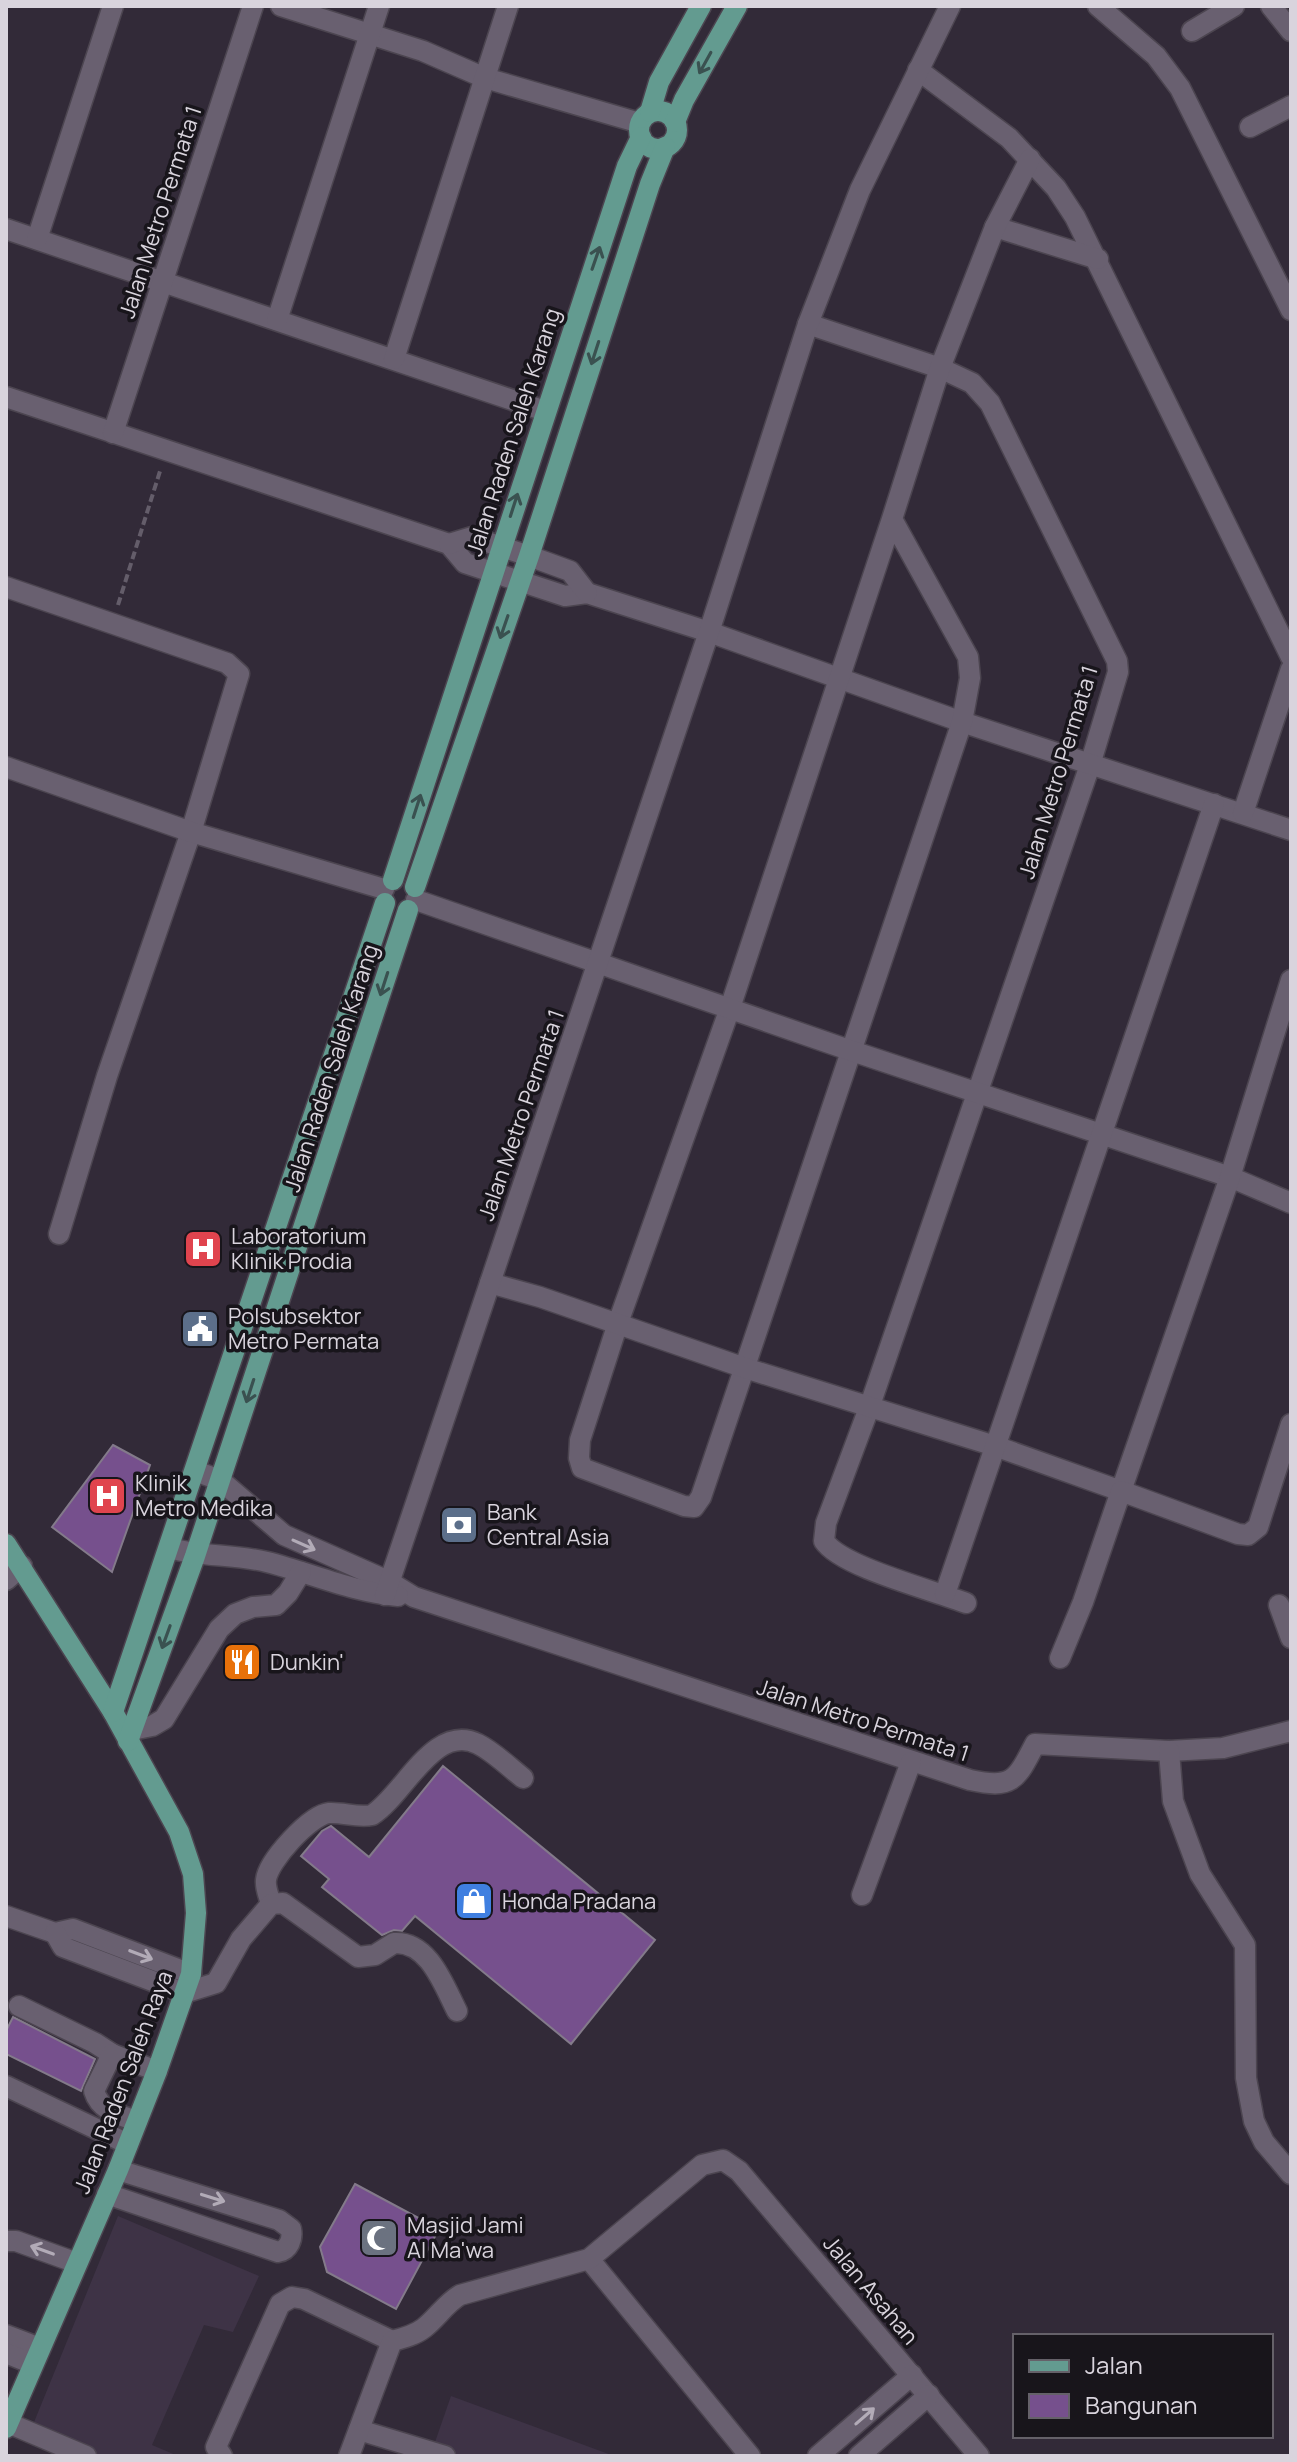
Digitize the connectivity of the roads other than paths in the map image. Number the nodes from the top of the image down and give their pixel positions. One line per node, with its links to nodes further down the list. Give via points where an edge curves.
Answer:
1 (113, 6): 25 (street)
2 (253, 6): 27 (street, Jalan Metro Permata 1)
3 (281, 6): 14 (street)
4 (379, 6): 14 (street)
5 (508, 6): 16 (street)
6 (701, 6): 19 (main road, Jalan Raden Saleh Karang, via 659,82)
7 (737, 6): 18 (main road, one-way to 18)
8 (950, 6): 15 (street, Jalan Metro Permata 1)
9 (1098, 6): 28 (street, via 1156,56 1180,88)
10 (1234, 6): 12 (street)
11 (1271, 6): 13 (street)
12 (1192, 31)
13 (1291, 31)
14 (369, 35): 16 (street); 29 (street)
15 (918, 70): 22 (street); 30 (street, Jalan Metro Permata 1, via 860,190)
16 (485, 78): 19 (street); 31 (street)
17 (1291, 106): 20 (street)
18 (675, 122): 19 (main road, via 665,112); 21 (main road, via 675,137)
19 (644, 124): 21 (main road, via 651,147); 34 (main road, Jalan Raden Saleh Karang, one-way to 19)
20 (1250, 127)
21 (665, 147): 39 (main road, Jalan Raden Saleh Karang, one-way to 39)
22 (1030, 159): 23 (street); 26 (street, via 1062,198)
23 (995, 227): 26 (street); 32 (street)
24 (6, 229): 25 (street)
25 (37, 239): 27 (street)
26 (1098, 259): 45 (street)
27 (164, 282): 29 (street); 35 (street, Jalan Metro Permata 1)
28 (1291, 310)
29 (277, 320): 31 (street)
30 (808, 324): 32 (street, Jalan Metro Permata 1); 44 (street, Jalan Metro Permata 1)
31 (394, 359): 34 (street)
32 (940, 368): 36 (street); 49 (street, Jalan Metro Permata 1, via 972,383 990,403 1117,661)
33 (6, 397): 35 (street)
34 (545, 411): 38 (main road, Jalan Raden Saleh Karang, one-way to 34)
35 (113, 433): 37 (street)
36 (892, 519): 47 (street); 48 (street, via 968,657)
37 (449, 544): 38 (street, via 472,537); 40 (street, via 465,563)
38 (501, 547): 39 (street); 40 (main road, Jalan Raden Saleh Karang)
39 (529, 556): 41 (main road, Jalan Raden Saleh Karang); 43 (street, via 570,571)
40 (492, 572): 41 (street); 55 (main road, Jalan Raden Saleh Karang, one-way to 40)
41 (520, 581): 43 (street, via 565,596); 56 (main road, Jalan Raden Saleh Karang, one-way to 56)
42 (6, 587): 54 (street, via 227,663 239,674)
43 (587, 593): 44 (street)
44 (709, 632): 47 (street); 57 (street, Jalan Metro Permata 1)
45 (1291, 657)
46 (1291, 669): 52 (street)
47 (841, 677): 48 (street); 59 (street)
48 (962, 722): 49 (street); 60 (street)
49 (1090, 765): 51 (street); 61 (street, Jalan Metro Permata 1)
50 (6, 767): 54 (street)
51 (1214, 804): 52 (street); 62 (street)
52 (1243, 813): 53 (street)
53 (1291, 830)
54 (191, 832): 55 (street); 65 (street)
55 (387, 891): 56 (main road, via 395,911); 56 (main road, via 406,879); 72 (main road, Jalan Raden Saleh Karang)
56 (413, 899): 57 (street); 73 (main road, Jalan Raden Saleh Karang, one-way to 73)
57 (598, 963): 59 (street); 66 (street, Jalan Metro Permata 1)
58 (1291, 980): 63 (street)
59 (730, 1008): 60 (street); 67 (street)
60 (852, 1051): 61 (street); 68 (street)
61 (977, 1093): 62 (street); 69 (street, Jalan Metro Permata 1)
62 (1103, 1135): 63 (street); 71 (street)
63 (1230, 1177): 64 (street); 74 (street)
64 (1291, 1203)
65 (59, 1234)
66 (490, 1283): 67 (street); 81 (street, Jalan Metro Permata 1)
67 (618, 1323): 68 (street); 68 (street, via 580,1440 580,1464 684,1506 698,1503)
68 (745, 1368): 69 (street)
69 (869, 1408): 71 (street); 82 (street, Jalan Metro Permata 1, via 824,1541 830,1550 856,1563)
70 (1291, 1424): 74 (street, via 1258,1527 1248,1535)
71 (995, 1446): 74 (street); 82 (street)
72 (195, 1471): 73 (street, Jalan Metro Permata 1); 76 (main road, Jalan Raden Saleh Karang)
73 (220, 1480): 77 (main road, Jalan Raden Saleh Karang); 81 (street, Jalan Metro Permata 1, one-way to 81, via 284,1535)
74 (1121, 1491): 86 (street)
75 (6, 1544): 78 (main road, Jalan Raden Saleh Raya)
76 (169, 1548): 77 (street, Jalan Metro Permata 1); 87 (main road, Jalan Raden Saleh Karang)
77 (195, 1556): 79 (street, Jalan Metro Permata 1, via 225,1555); 89 (main road, Jalan Raden Saleh Karang, one-way to 89)
78 (22, 1566): 80 (street); 87 (main road, Jalan Raden Saleh Raya)
79 (301, 1572): 81 (street, Jalan Metro Permata 1, via 363,1591); 89 (street, via 276,1605 235,1614 219,1629 164,1719)
80 (6, 1580)
81 (386, 1588): 91 (street, Jalan Metro Permata 1)
82 (945, 1594): 83 (street, Jalan Metro Permata 1)
83 (966, 1603)
84 (1279, 1605): 85 (street)
85 (1291, 1638)
86 (1060, 1658)
87 (113, 1712): 89 (main road, Jalan Raden Saleh Raya)
88 (1291, 1731): 90 (street, Jalan Metro Permata 1, via 1223,1748)
89 (130, 1735): 96 (main road, Jalan Raden Saleh Raya, via 179,1832 193,1874 196,1913)
90 (1169, 1751): 91 (street, Jalan Metro Permata 1, via 1035,1744 1017,1774 994,1785); 105 (street, via 1173,1801 1200,1874 1245,1945 1246,2078 1254,2121)
91 (911, 1762): 93 (street)
92 (523, 1778): 94 (street, via 475,1742 449,1741 372,1815 326,1813 311,1822 268,1871)
93 (862, 1895)
94 (271, 1904): 96 (street, via 241,1939 216,1983); 98 (street, via 283,1903 358,1957 375,1955 394,1943 409,1945 436,1968)
95 (6, 1916): 96 (street, via 55,1933 63,1947)
96 (187, 1984): 100 (main road, Jalan Raden Saleh Raya)
97 (19, 2006): 99 (street)
98 (457, 2011)
99 (112, 2054): 100 (street); 102 (street, via 94,2091 97,2100 113,2113)
100 (157, 2071): 102 (main road, Jalan Raden Saleh Raya)
101 (6, 2086): 103 (street)
102 (137, 2121): 103 (main road, Jalan Raden Saleh Raya)
103 (128, 2144): 104 (main road, Jalan Raden Saleh Raya)
104 (118, 2170): 106 (main road, Jalan Raden Saleh Raya); 106 (street, one-way to 106, via 279,2220 291,2229 290,2241 278,2252)
105 (1291, 2174)
106 (107, 2194): 109 (main road, Jalan Raden Saleh Raya)
107 (6, 2241): 109 (street, one-way to 107)
108 (589, 2259): 111 (street, via 460,2295 425,2328); 114 (street, Jalan Asahan, via 702,2165 723,2160 739,2171); 122 (street)
109 (77, 2263): 113 (main road, Jalan Raden Saleh Raya)
110 (6, 2335): 113 (street)
111 (392, 2341): 117 (street); 119 (street, via 304,2299 286,2299 216,2447)
112 (6, 2353): 113 (street)
113 (36, 2356): 116 (main road, Jalan Raden Saleh Raya)
114 (912, 2375): 115 (street, Jalan Asahan); 123 (street, one-way to 114)
115 (929, 2395): 124 (street); 125 (street, Jalan Asahan)
116 (7, 2426): 118 (street)
117 (359, 2430): 120 (street); 121 (street)
118 (86, 2456)
119 (222, 2456)
120 (349, 2456)
121 (445, 2456)
122 (750, 2456)
123 (818, 2456)
124 (859, 2456)
125 (979, 2456)

